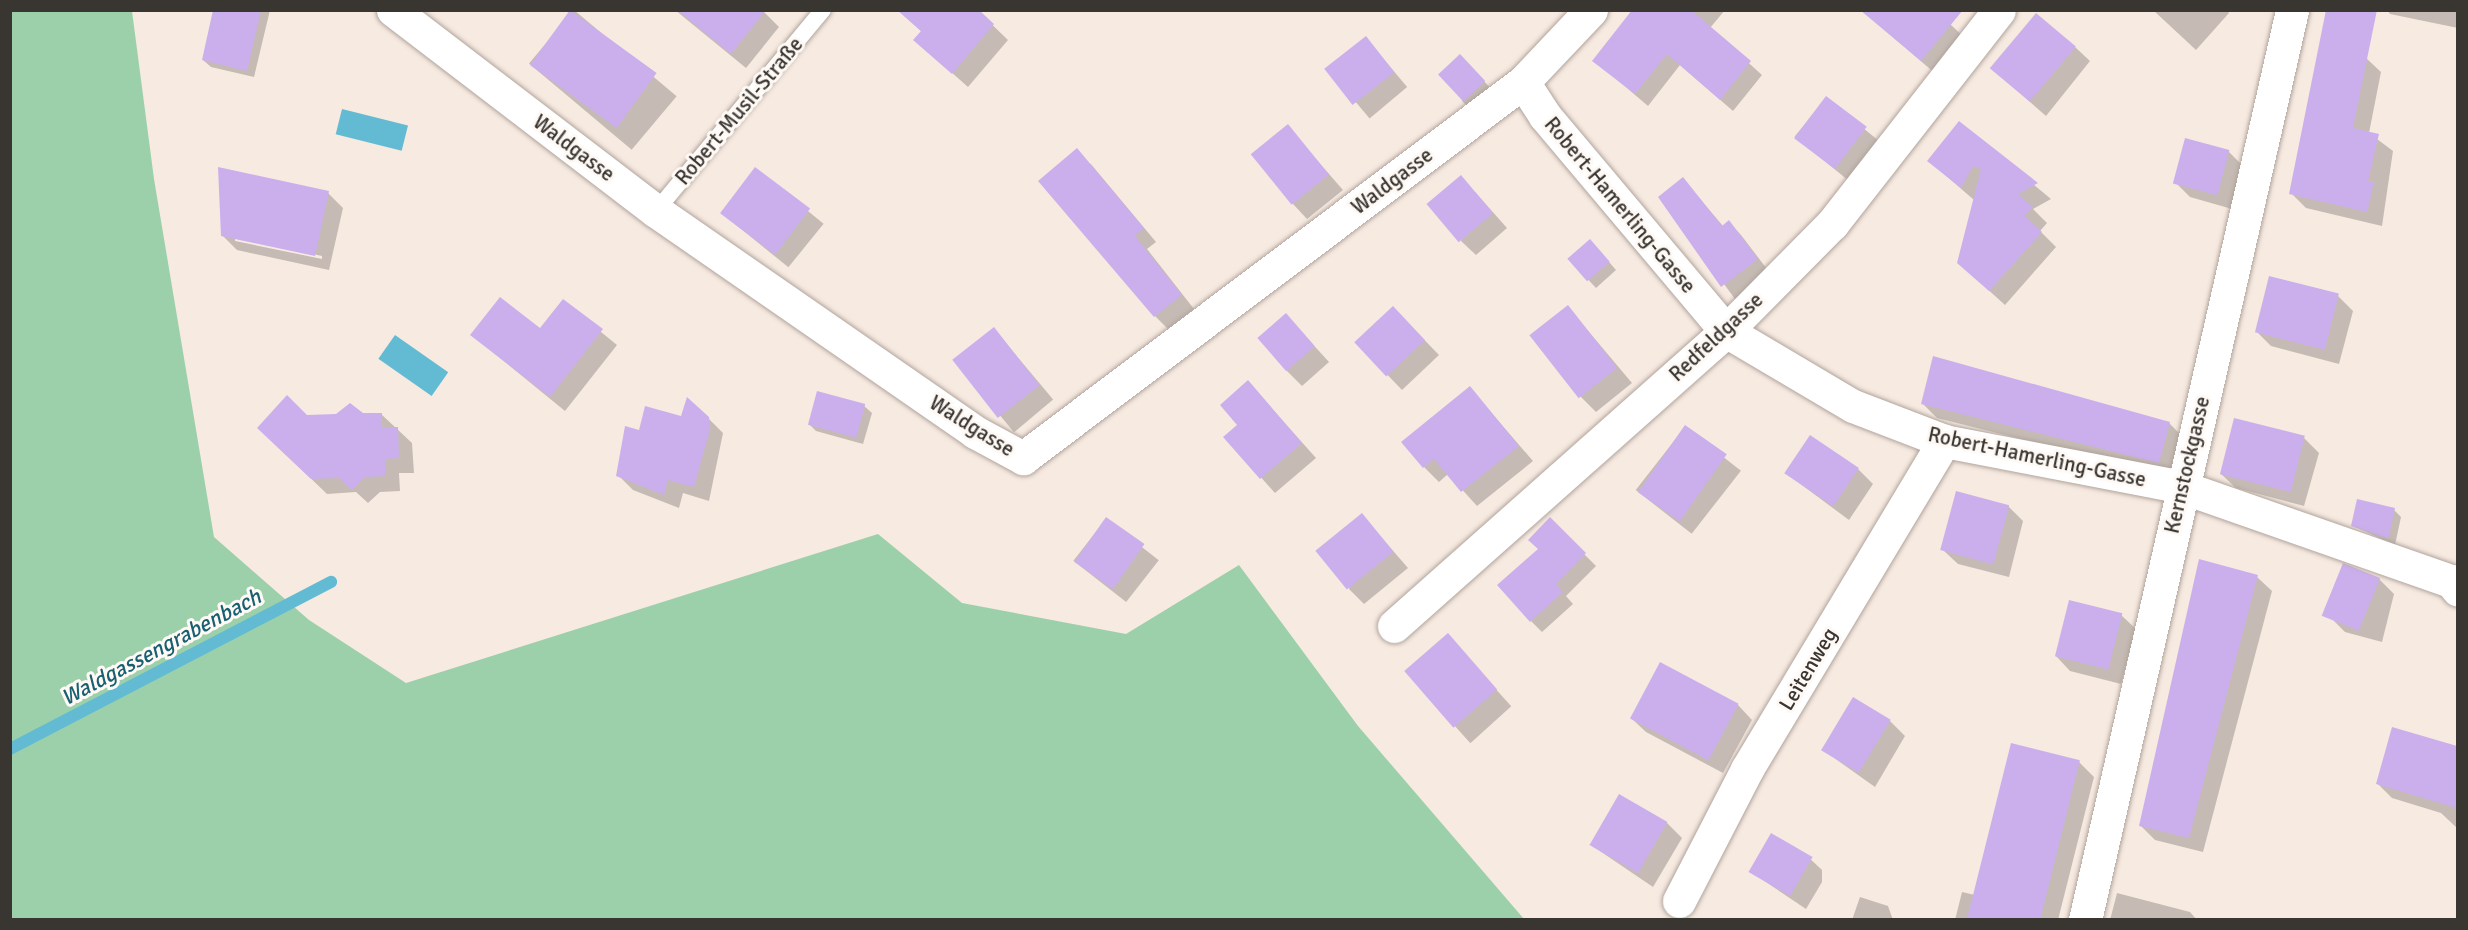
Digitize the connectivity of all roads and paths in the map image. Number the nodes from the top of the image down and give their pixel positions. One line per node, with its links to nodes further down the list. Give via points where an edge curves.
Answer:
1 (393, 10): 7 (street, Waldgasse)
2 (823, 10): 7 (lane, Robert-Musil-Straße)
3 (1591, 10): 6 (street, Waldgasse)
4 (1999, 10): 8 (street, Redfeldgasse, via 1832,224)
5 (2292, 10): 10 (street, Kernstockgasse)
6 (1523, 82): 7 (street, Waldgasse, via 1023,458 975,432); 8 (street, Robert-Hamerling-Gasse, via 1545,116)
7 (656, 211)
8 (1726, 331): 9 (street, Robert-Hamerling-Gasse, via 1852,406); 12 (street, Redfeldgasse)
9 (1944, 441): 10 (street, Robert-Hamerling-Gasse); 13 (street, Leitenweg, via 1748,769)
10 (2182, 487): 11 (street, Robert-Hamerling-Gasse); 14 (street, Kernstockgasse)
11 (2455, 582)
12 (1394, 626)
13 (1679, 901)
14 (2085, 920)

